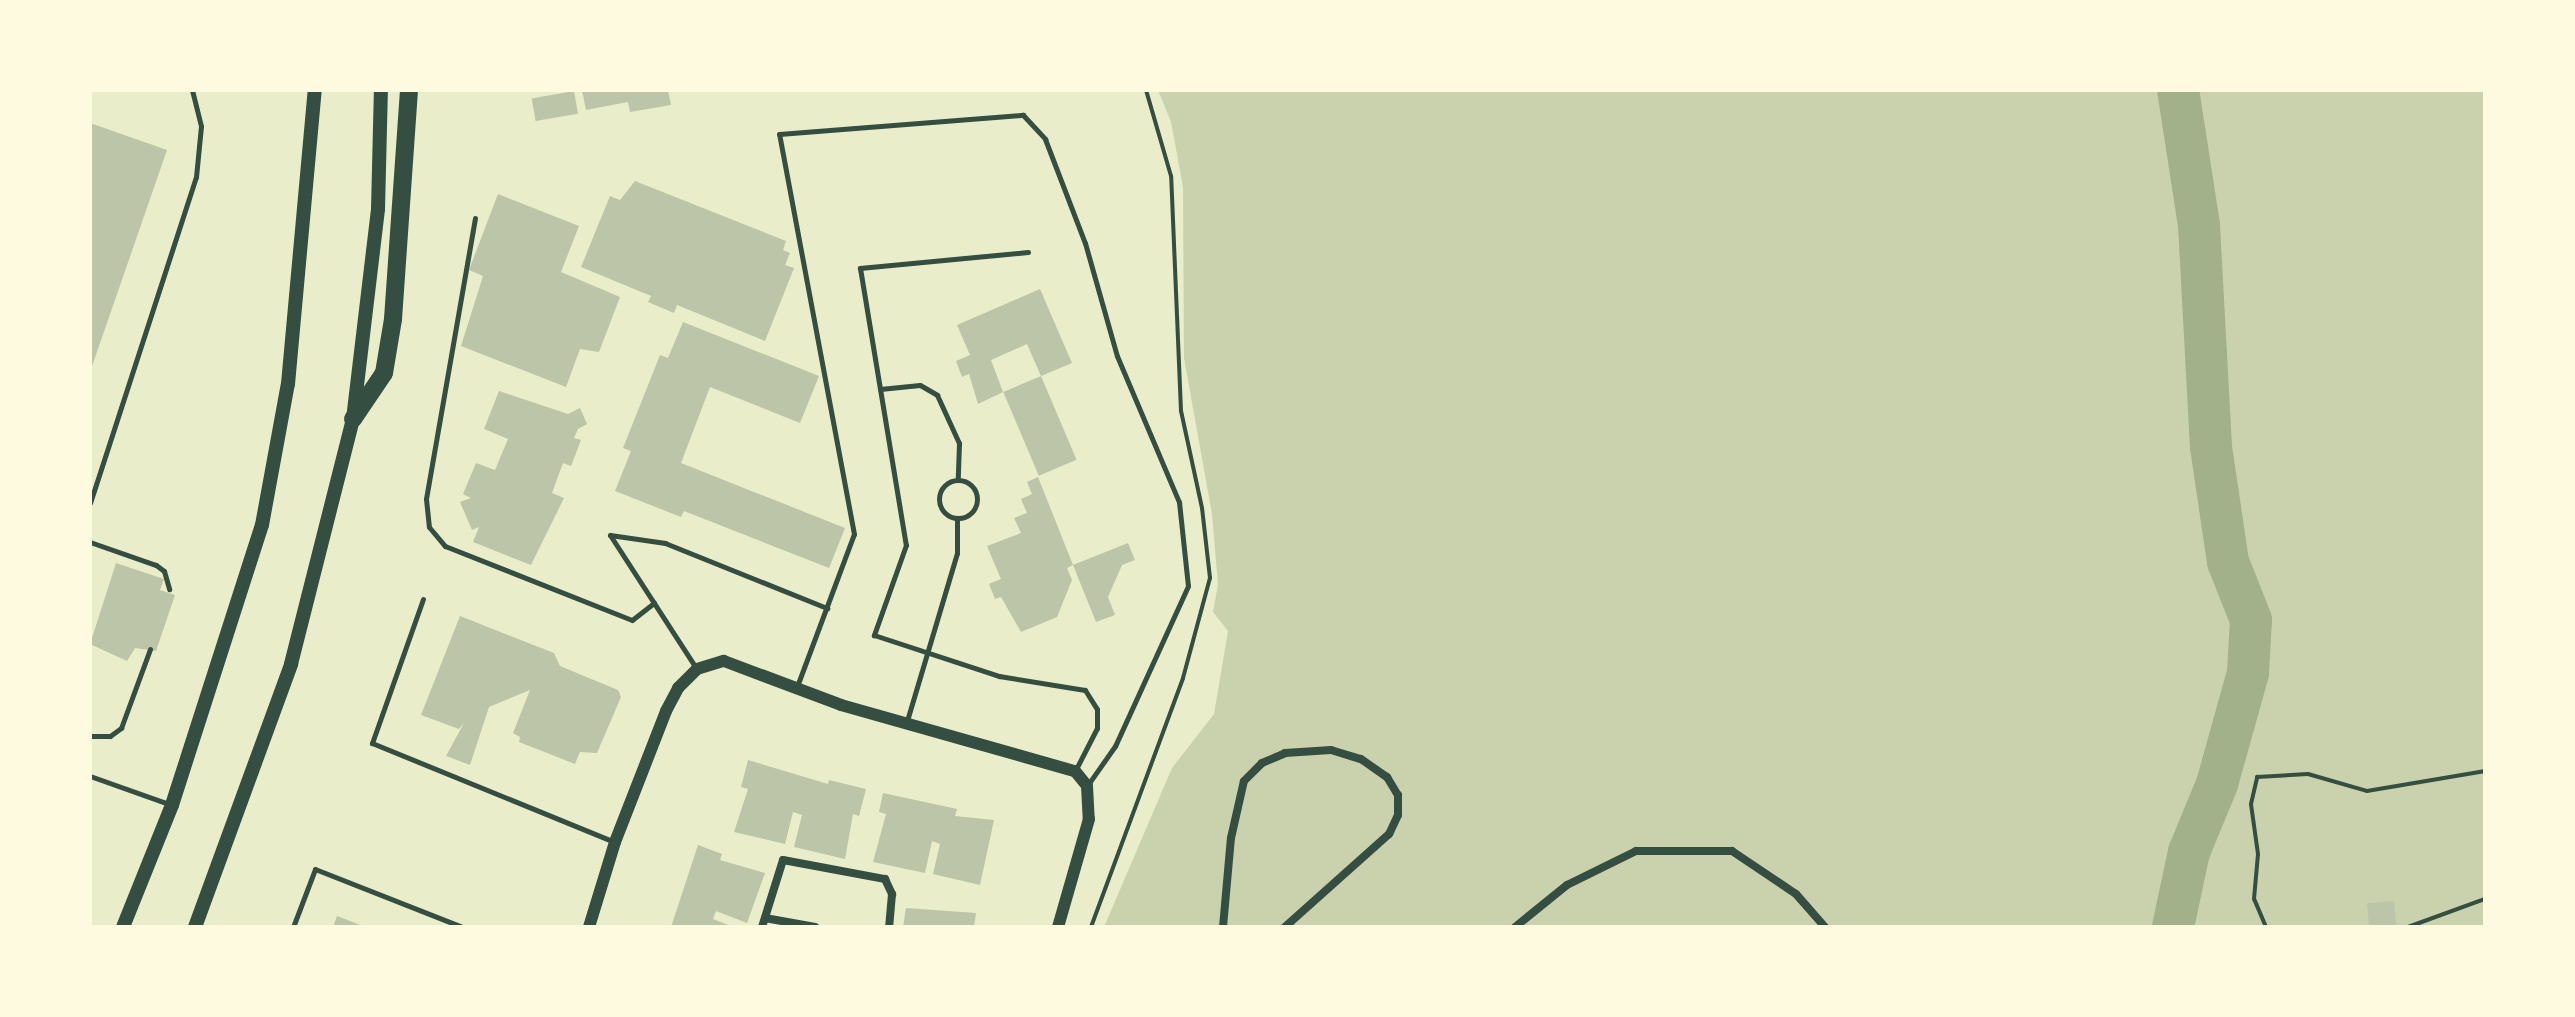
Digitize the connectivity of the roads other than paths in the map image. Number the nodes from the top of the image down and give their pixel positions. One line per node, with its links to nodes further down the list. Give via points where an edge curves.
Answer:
1 (192, 90): 10 (lane, via 201,126 196,177)
2 (315, 90): 27 (main road, via 288,384 262,525)
3 (381, 90): 8 (main road, via 378,209)
4 (409, 90): 8 (highway, via 403,225 384,373)
5 (475, 218): 16 (lane, via 426,499 429,527 445,546 632,620)
6 (1028, 252): 7 (lane, via 860,268)
7 (880, 389): 9 (lane, via 920,385 937,395 959,443); 19 (lane, via 906,545 874,635)
8 (353, 419): 31 (main road, via 291,664)
9 (958, 479): 12 (lane, via 945,483 939,495 945,514); 12 (lane, via 974,487 978,499 969,515)
10 (92, 487): 11 (lane)
11 (90, 503)
12 (957, 518): 19 (lane, via 957,553)
13 (90, 542): 14 (lane, via 156,565 164,571)
14 (169, 589)
15 (423, 599): 28 (lane, via 372,743)
16 (654, 603): 17 (lane, via 610,535 665,543); 20 (lane)
17 (827, 608): 21 (lane); 26 (lane, via 854,534 779,134 1023,115 1045,139 1085,243 1117,356 1179,502 1188,586 1115,746)
18 (150, 649): 23 (lane, via 121,728 110,736)
19 (924, 652): 22 (lane); 24 (lane, via 999,676 1085,690 1097,709 1097,728)
20 (697, 669): 21 (street, via 724,661); 28 (street, via 678,688 666,711)
21 (796, 690): 22 (street)
22 (905, 725): 24 (street)
23 (90, 736)
24 (1075, 771): 26 (street)
25 (90, 776): 27 (lane)
26 (1087, 786): 37 (street, via 1089,819)
27 (172, 805): 30 (main road)
28 (615, 842): 34 (street)
29 (764, 923): 35 (street); 36 (street, via 783,860 885,879 892,894)
30 (123, 927)
31 (195, 927)
32 (293, 927): 33 (lane, via 315,869)
33 (462, 927)
34 (589, 927)
35 (815, 927)
36 (889, 927)
37 (1058, 927)
38 (1223, 927): 39 (street, via 1231,838 1244,781 1262,763 1285,753 1331,750 1361,759 1387,777 1398,795 1398,815 1389,834)
39 (1285, 927)
40 (1515, 927): 41 (street, via 1567,885 1636,851 1732,851 1796,894)
41 (1825, 927)

